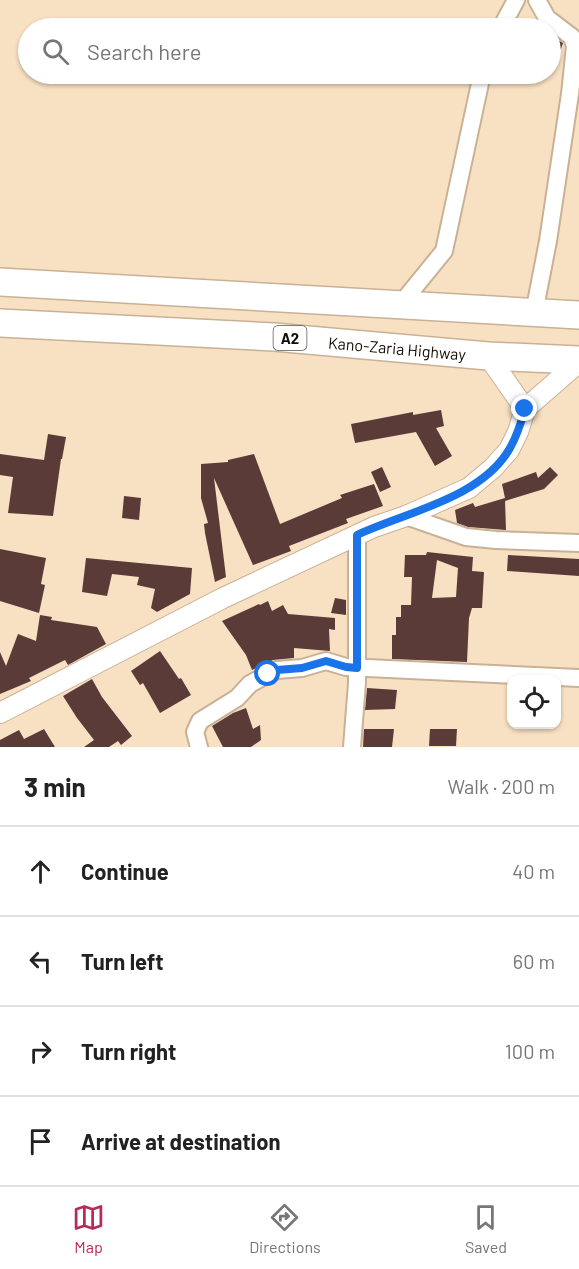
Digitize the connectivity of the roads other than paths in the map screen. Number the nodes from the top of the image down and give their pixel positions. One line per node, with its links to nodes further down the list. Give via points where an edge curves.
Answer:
1 (516, 0): 3 (street)
2 (537, 0): 4 (street)
3 (506, 18)
4 (548, 18)
5 (561, 28): 10 (street, via 572,37 575,46)
6 (480, 84): 9 (street, via 444,251)
7 (0, 282): 8 (highway)
8 (276, 298): 9 (highway); 13 (highway)
9 (400, 305): 10 (highway)
10 (534, 313): 11 (highway)
11 (579, 315)
12 (0, 323): 13 (highway, Kano-Zaria Highway / A2)
13 (274, 337): 14 (highway, Kano-Zaria Highway / A2)
14 (488, 356): 15 (highway, Kano-Zaria Highway / A2); 16 (street)
15 (579, 361): 16 (street)
16 (525, 409): 17 (street, via 509,450 494,468 469,488)
17 (405, 516): 18 (street); 19 (street, via 466,537)
18 (357, 535): 20 (street); 22 (street, via 223,598)
19 (579, 543)
20 (357, 668): 21 (street); 23 (street, via 326,661 268,674 200,721 195,732); 24 (street)
21 (579, 678)
22 (0, 713)
23 (199, 747)
24 (352, 747)

